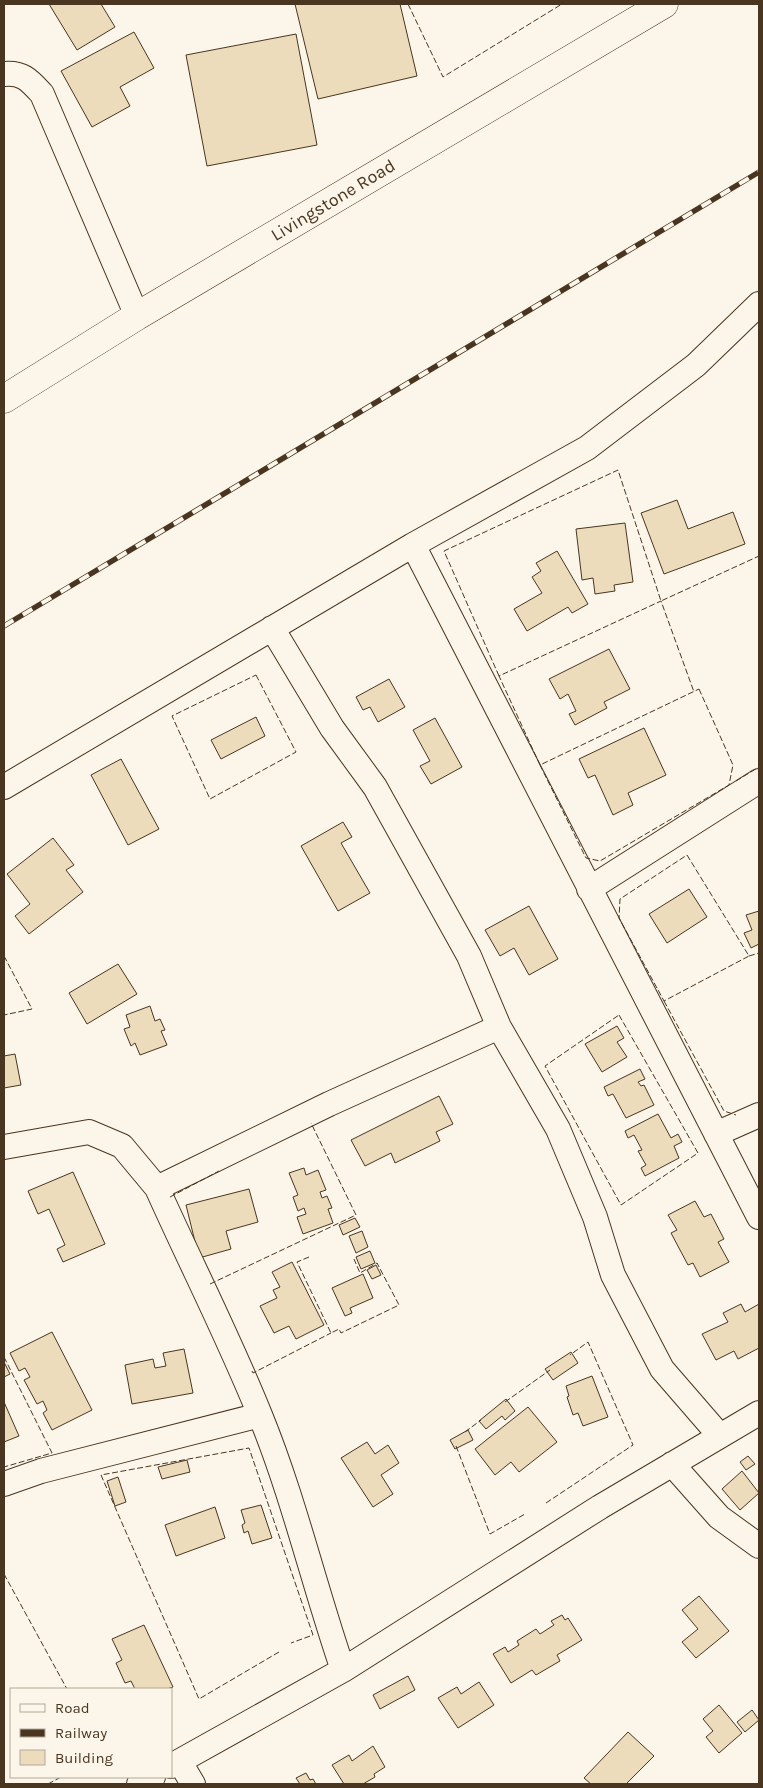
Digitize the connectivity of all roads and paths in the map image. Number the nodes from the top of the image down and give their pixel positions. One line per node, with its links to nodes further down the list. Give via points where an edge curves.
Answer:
1 (664, 4): 4 (highway, Livingstone Road)
2 (4, 74): 4 (street, via 27,77 42,94)
3 (759, 304): 6 (street, via 696,365 587,448)
4 (138, 316): 5 (highway, Livingstone Road)
5 (4, 399)
6 (413, 545): 7 (street); 10 (street)
7 (272, 628): 9 (street); 11 (street, via 332,728 375,786 469,956)
8 (759, 781): 10 (street)
9 (4, 787)
10 (589, 890): 13 (street)
11 (499, 1027): 15 (street, via 329,1104); 19 (street, via 558,1129 595,1217 613,1275 662,1369)
12 (759, 1115): 13 (street)
13 (716, 1134): 16 (street)
14 (4, 1147): 15 (street, via 89,1132 122,1146)
15 (157, 1188): 18 (street)
16 (759, 1217)
17 (759, 1413): 19 (street)
18 (260, 1415): 21 (street); 23 (street, via 289,1494)
19 (720, 1436): 20 (street)
20 (672, 1464): 22 (street, via 719,1517); 23 (street)
21 (4, 1484)
22 (759, 1546)
23 (343, 1670): 24 (street)
24 (176, 1764): 27 (street)
25 (150, 1778): 26 (street)
26 (139, 1784)
27 (193, 1784)

